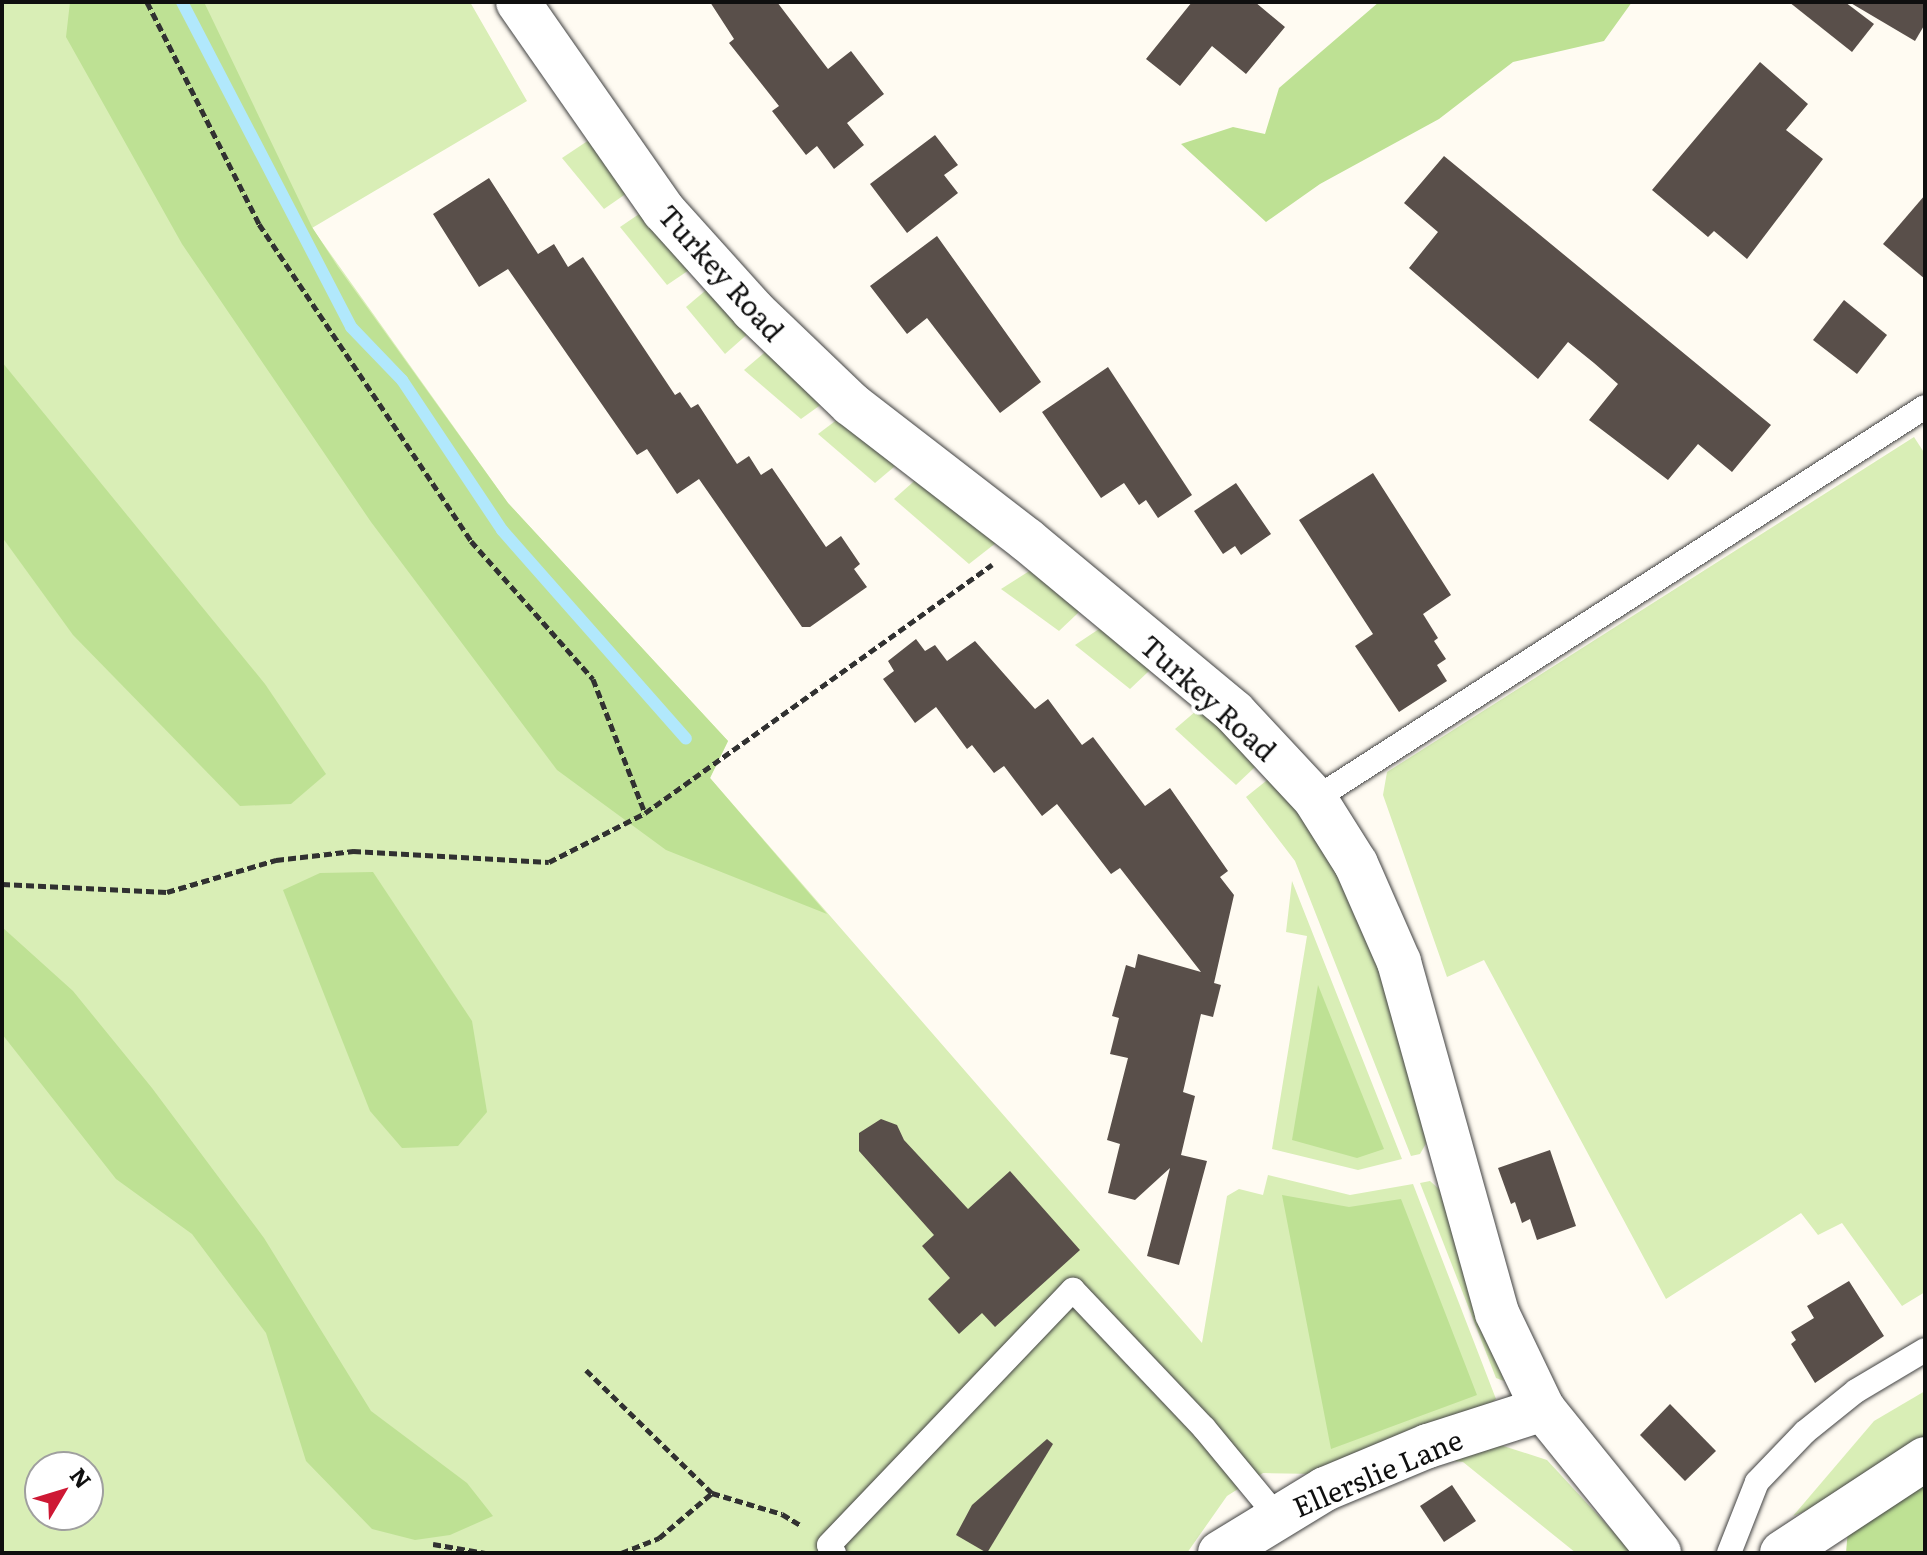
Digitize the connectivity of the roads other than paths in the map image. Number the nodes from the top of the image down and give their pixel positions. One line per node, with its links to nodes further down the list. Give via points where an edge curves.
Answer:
1 (518, 2): 3 (street, Turkey Road, via 664,211 753,310 851,404 1027,540 1234,712)
2 (1925, 407): 3 (lane)
3 (1315, 799): 5 (street, Turkey Road, via 1356,864 1399,962 1497,1313)
4 (1925, 1350): 11 (lane, via 1856,1391 1757,1482)
5 (1543, 1409): 7 (street, Ellerslie Lane, via 1428,1446); 10 (street, Turkey Road)
6 (1925, 1459): 12 (street)
7 (1276, 1515): 8 (lane, via 1204,1428 1073,1290); 9 (street, Ellerslie Lane)
8 (832, 1549)
9 (1220, 1553)
10 (1659, 1553)
11 (1729, 1553)
12 (1782, 1553)

